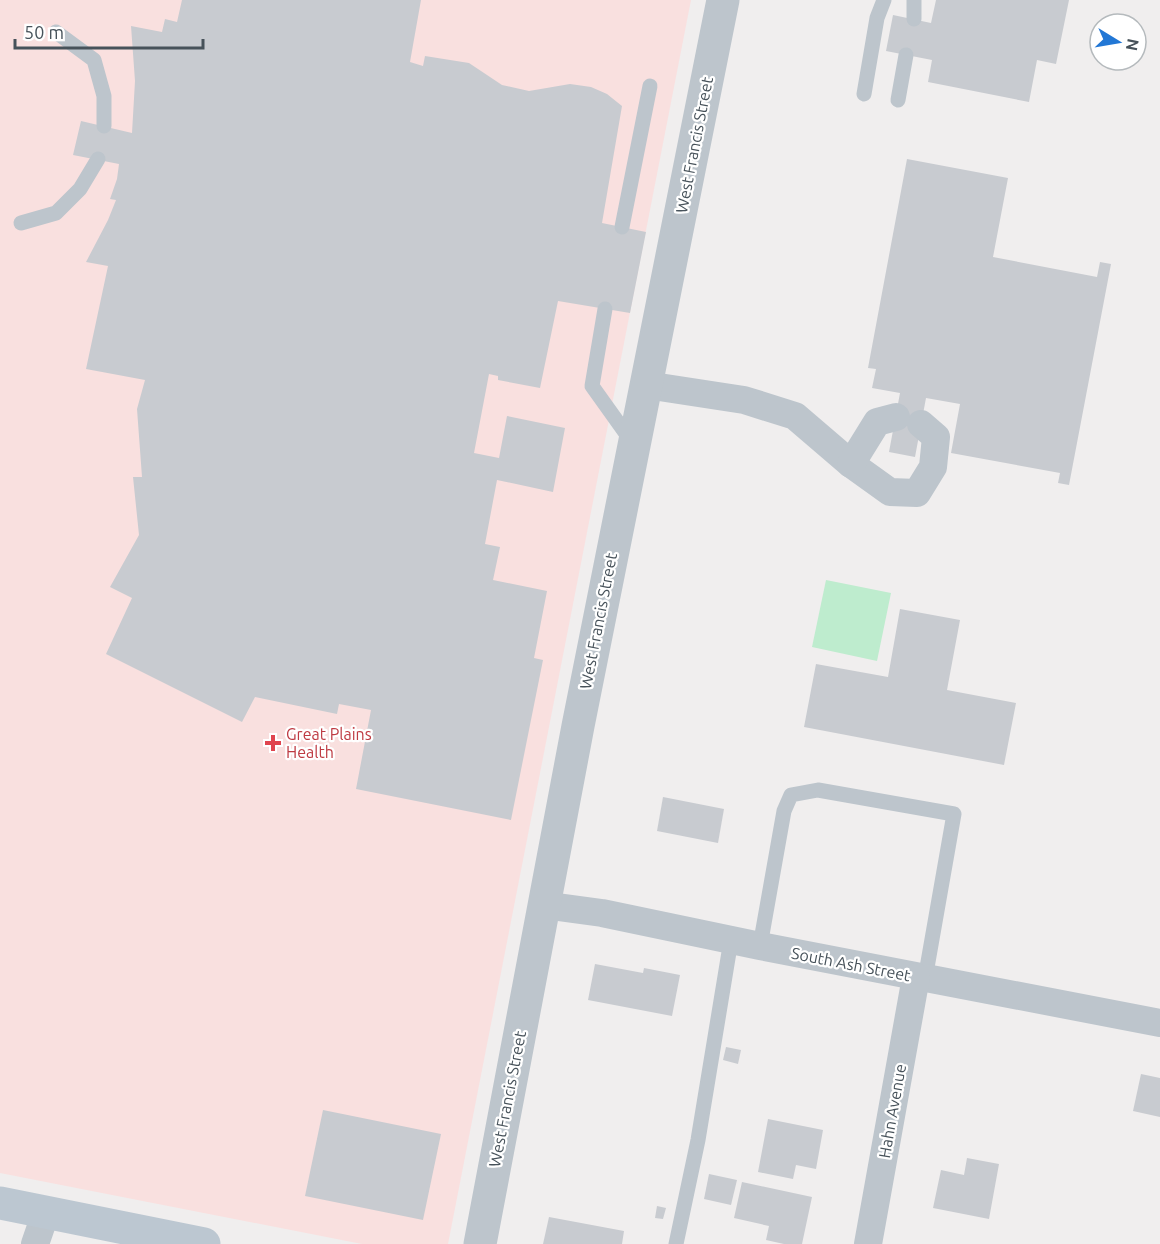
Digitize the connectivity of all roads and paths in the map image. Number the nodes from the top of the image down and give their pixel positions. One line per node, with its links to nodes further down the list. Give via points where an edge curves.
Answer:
1 (723, 0): 15 (street, West Francis Street)
2 (884, 0): 8 (lane, via 877,18)
3 (914, 0): 4 (lane)
4 (914, 19)
5 (56, 32): 10 (lane, via 93,60 104,96)
6 (906, 55): 9 (lane)
7 (650, 86): 13 (lane)
8 (864, 94)
9 (898, 100)
10 (104, 126)
11 (98, 159): 12 (lane, via 80,189 57,213)
12 (21, 223)
13 (622, 227)
14 (605, 309): 16 (lane, via 592,386)
15 (646, 385): 16 (street, West Francis Street); 17 (street, via 744,400 795,416)
16 (634, 445): 18 (street, West Francis Street)
17 (851, 464): 17 (street, via 877,422 908,421 936,437 933,467 917,493 890,492)
18 (543, 905): 19 (street, South Ash Street); 27 (street, West Francis Street)
19 (731, 940): 20 (street, South Ash Street); 28 (lane, via 698,1140)
20 (760, 946): 21 (street, South Ash Street); 21 (lane, via 783,811 791,795 818,790 954,814)
21 (920, 978): 22 (street, South Ash Street); 29 (street, Hahn Avenue)
22 (1160, 1023)
23 (0, 1203): 24 (main road)
24 (46, 1212): 25 (street); 26 (main road)
25 (35, 1244)
26 (204, 1244)
27 (480, 1244)
28 (676, 1244)
29 (868, 1244)

